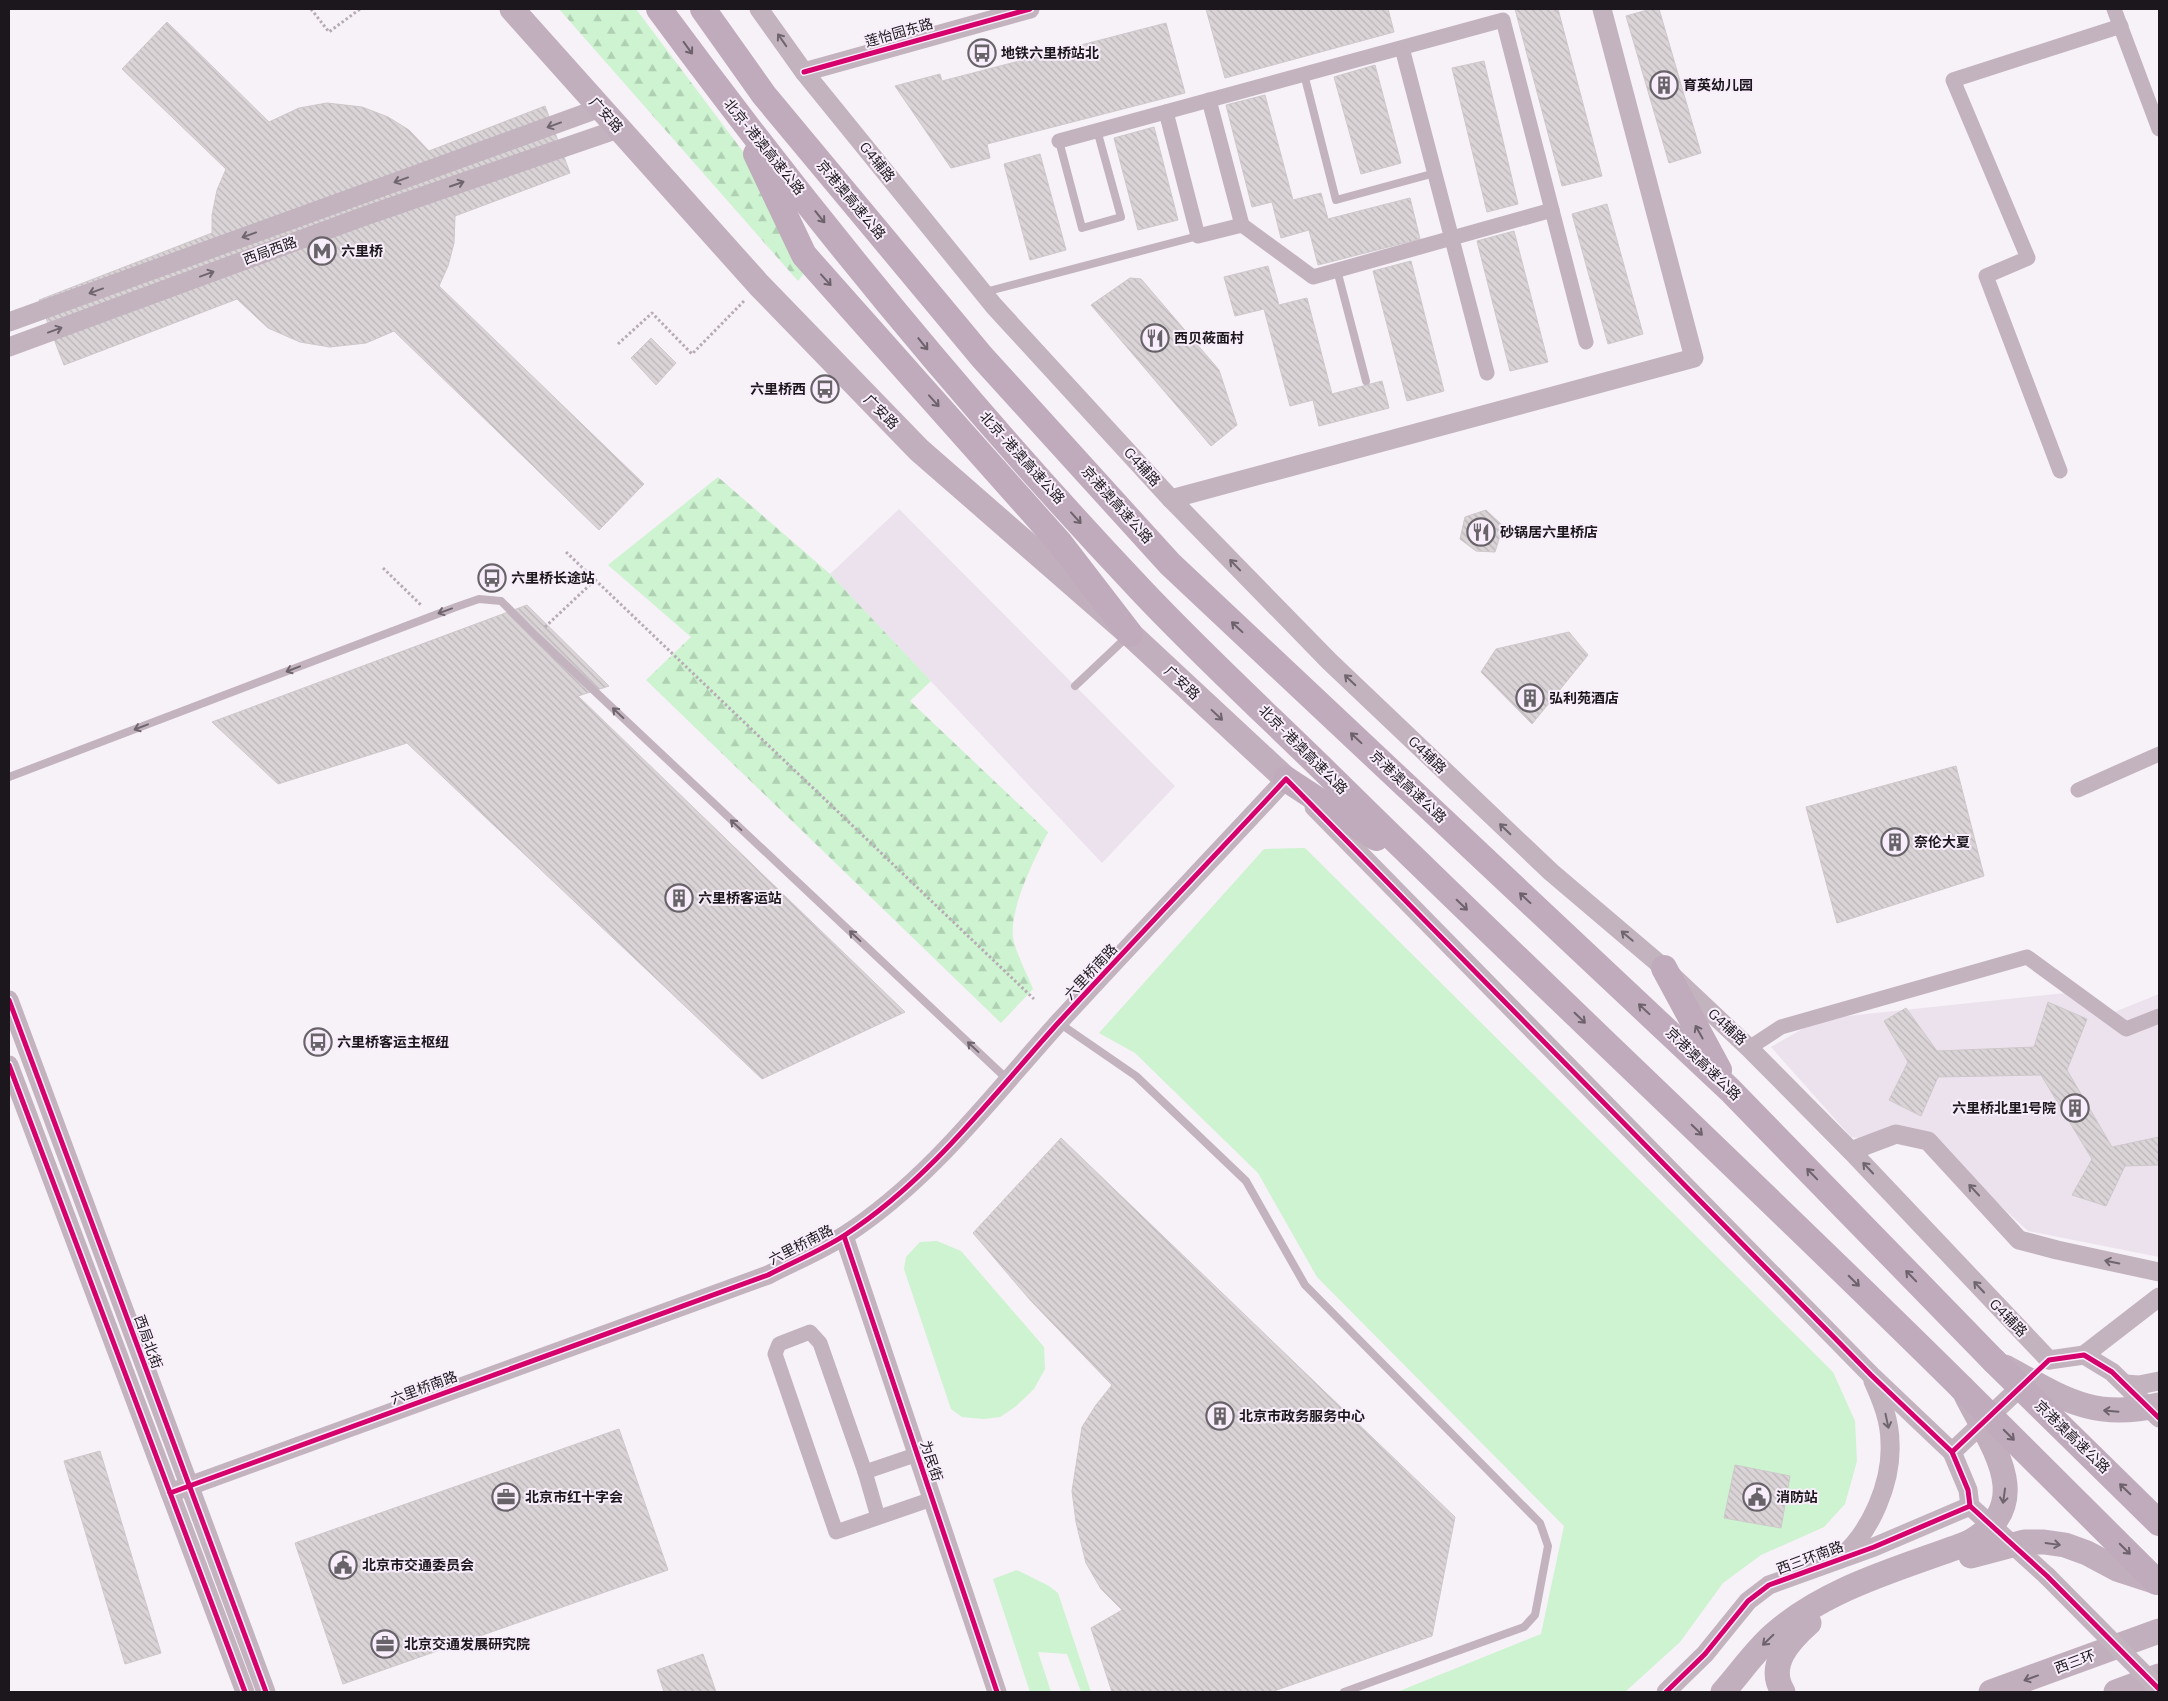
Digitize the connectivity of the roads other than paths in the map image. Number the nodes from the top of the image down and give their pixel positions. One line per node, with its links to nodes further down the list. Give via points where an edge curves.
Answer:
1 (512, 9): 13 (highway, 广安路)
2 (659, 9): 15 (highway, 北京-港澳高速公路, one-way to 15)
3 (702, 9): 48 (highway, 京港澳高速公路, one-way to 3, via 1170,564 976,350 764,95)
4 (760, 9): 10 (street, G4辅路, one-way to 4)
5 (1030, 9): 10 (street, 莲怡园东路)
6 (1602, 9): 33 (street, via 1694,358)
7 (2114, 9): 8 (street)
8 (2121, 26): 16 (street); 32 (street, via 1953,80 2028,258 1986,276)
9 (1402, 48): 11 (street); 20 (street); 21 (street, via 1503,20)
10 (804, 72): 26 (street, G4辅路)
11 (1304, 74): 12 (street); 20 (lane, via 1336,200)
12 (1209, 100): 14 (street); 22 (street)
13 (600, 108): 17 (highway, 广安路); 27 (street, 西局西路, one-way to 27)
14 (1166, 112): 18 (street); 23 (street)
15 (737, 114): 34 (highway, one-way to 34, via 804,255 1060,543); 40 (highway, 北京-港澳高速公路, one-way to 40, via 954,382 1135,584)
16 (2159, 128)
17 (618, 129): 29 (street, 西局西路, one-way to 17, via 362,217); 34 (highway, 广安路, via 759,285 919,450)
18 (1098, 130): 19 (street); 19 (lane, via 1121,217 1082,228)
19 (1059, 141)
20 (1435, 173): 24 (street)
21 (1552, 210): 24 (street); 28 (street)
22 (1242, 225): 23 (street); 25 (street, via 1313,277)
23 (1198, 236): 26 (lane)
24 (1452, 238): 25 (street); 30 (street)
25 (1337, 270): 31 (lane)
26 (984, 293): 33 (street, G4辅路)
27 (9, 322)
28 (1586, 342)
29 (9, 347)
30 (1487, 373)
31 (1366, 381)
32 (2060, 471)
33 (1171, 499): 41 (street, G4辅路, one-way to 33, via 1551,872 1329,661)
34 (1130, 634): 35 (lane); 38 (highway, 广安路, one-way to 38)
35 (1075, 686)
36 (2159, 754): 39 (street)
37 (9, 777): 47 (lane, one-way to 37, via 502,601 479,599)
38 (1286, 779): 40 (highway); 44 (street, 六里桥南路); 56 (street)
39 (2078, 790)
40 (1427, 872): 59 (highway, one-way to 59)
41 (1664, 968): 45 (street, G4辅路); 48 (highway, one-way to 41)
42 (9, 1000): 65 (street, 西局北街)
43 (2159, 1016): 45 (street, via 2126,1029 2027,957 1781,1027)
44 (1058, 1023): 47 (street, 六里桥南路); 80 (lane, via 1136,1076 1246,1180 1305,1285 1540,1523 1548,1546 1535,1615 1524,1627)
45 (1749, 1048): 49 (street, G4辅路)
46 (9, 1065): 66 (street)
47 (1009, 1081): 50 (street, 六里桥南路, via 934,1161)
48 (1730, 1090): 55 (highway, 京港澳高速公路, one-way to 48)
49 (1851, 1151): 51 (street, one-way to 49, via 2020,1240 1928,1140 1896,1134); 54 (street, G4辅路, one-way to 49)
50 (844, 1236): 63 (street, 为民街); 65 (street, 六里桥南路, via 768,1275)
51 (2159, 1272)
52 (2159, 1297): 53 (street)
53 (2084, 1355): 54 (street); 58 (street)
54 (2048, 1360): 62 (street)
55 (1994, 1362): 60 (highway, one-way to 55, bridge, via 2118,1412 2085,1407); 70 (highway, 京港澳高速公路, one-way to 55, bridge)
56 (1871, 1375): 62 (street); 72 (street, one-way to 72, via 1887,1420 1889,1467 1869,1522)
57 (2159, 1381): 58 (street)
58 (2125, 1384): 61 (street)
59 (1962, 1388): 71 (highway, one-way to 71, bridge, via 1999,1458 2005,1477 2005,1500 1996,1519); 73 (highway, one-way to 73, bridge)
60 (2159, 1405)
61 (2159, 1418)
62 (1952, 1452): 68 (street, via 1968,1490)
63 (918, 1454): 64 (street); 67 (street, 为民街)
64 (865, 1472): 69 (street); 69 (street, via 820,1343 810,1332 779,1344 775,1354 836,1532)
65 (189, 1485): 66 (street, 六里桥南路); 78 (street, 西局北街)
66 (170, 1492): 77 (street)
67 (932, 1499): 69 (street); 79 (street, 为民街)
68 (1970, 1506): 72 (street, 西三环南路); 76 (street, bridge, via 2047,1576)
69 (878, 1517)
70 (2159, 1523)
71 (1970, 1550): 73 (highway, one-way to 73, bridge, via 2044,1542 2065,1546); 82 (highway, one-way to 82, via 1840,1591 1797,1616 1758,1650); 83 (highway, via 1836,1607 1808,1623 1783,1651 1776,1668)
72 (1836, 1560): 81 (street, 西三环南路, via 1769,1585 1756,1594 1705,1654)
73 (2158, 1583)
74 (2159, 1632): 84 (highway, 西三环, one-way to 84)
75 (2159, 1676): 85 (highway)
76 (2159, 1688)
77 (245, 1692)
78 (266, 1692)
79 (997, 1692)
80 (1344, 1692)
81 (1666, 1692)
82 (1723, 1692)
83 (1783, 1692)
84 (1992, 1692)
85 (2116, 1692)

